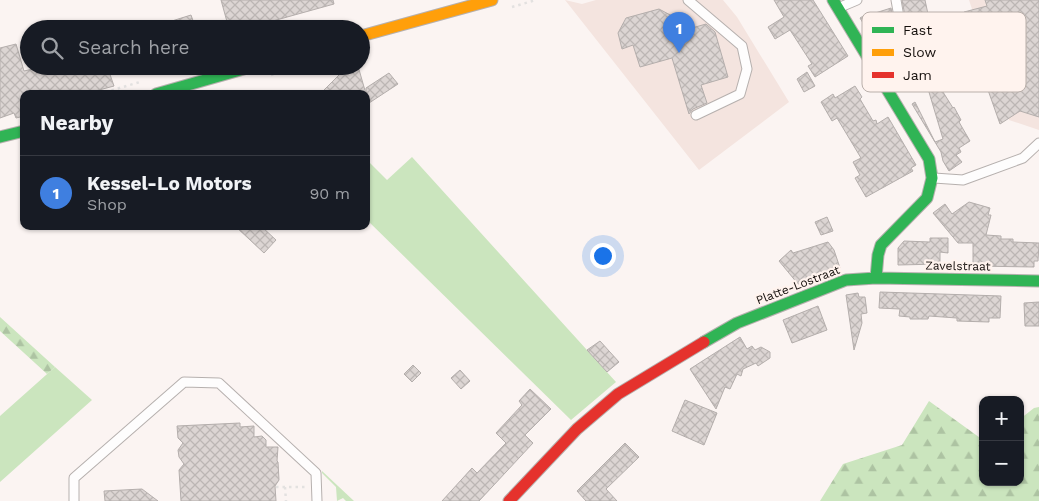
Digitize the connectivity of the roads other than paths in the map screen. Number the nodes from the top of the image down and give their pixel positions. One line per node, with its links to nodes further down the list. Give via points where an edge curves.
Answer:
1 (492, 0): 5 (street)
2 (688, 0): 10 (lane, via 742,46 747,69 740,94)
3 (857, 0): 4 (lane)
4 (835, 4): 6 (street)
5 (370, 34)
6 (862, 49)
7 (222, 75): 8 (street)
8 (170, 90)
9 (888, 92): 14 (street, via 929,159)
10 (696, 115)
11 (20, 132): 12 (street)
12 (0, 137)
13 (1039, 143): 14 (lane, via 1023,158 963,180)
14 (932, 178): 15 (street, via 927,198 881,245)
15 (876, 278): 16 (street, Zavelstraat); 19 (street, Platte-Lostraat, via 846,280 737,323 618,394 577,429)
16 (1039, 281)
17 (74, 501): 18 (lane, via 74,478 184,382 219,383 316,473)
18 (317, 501)
19 (510, 501)

